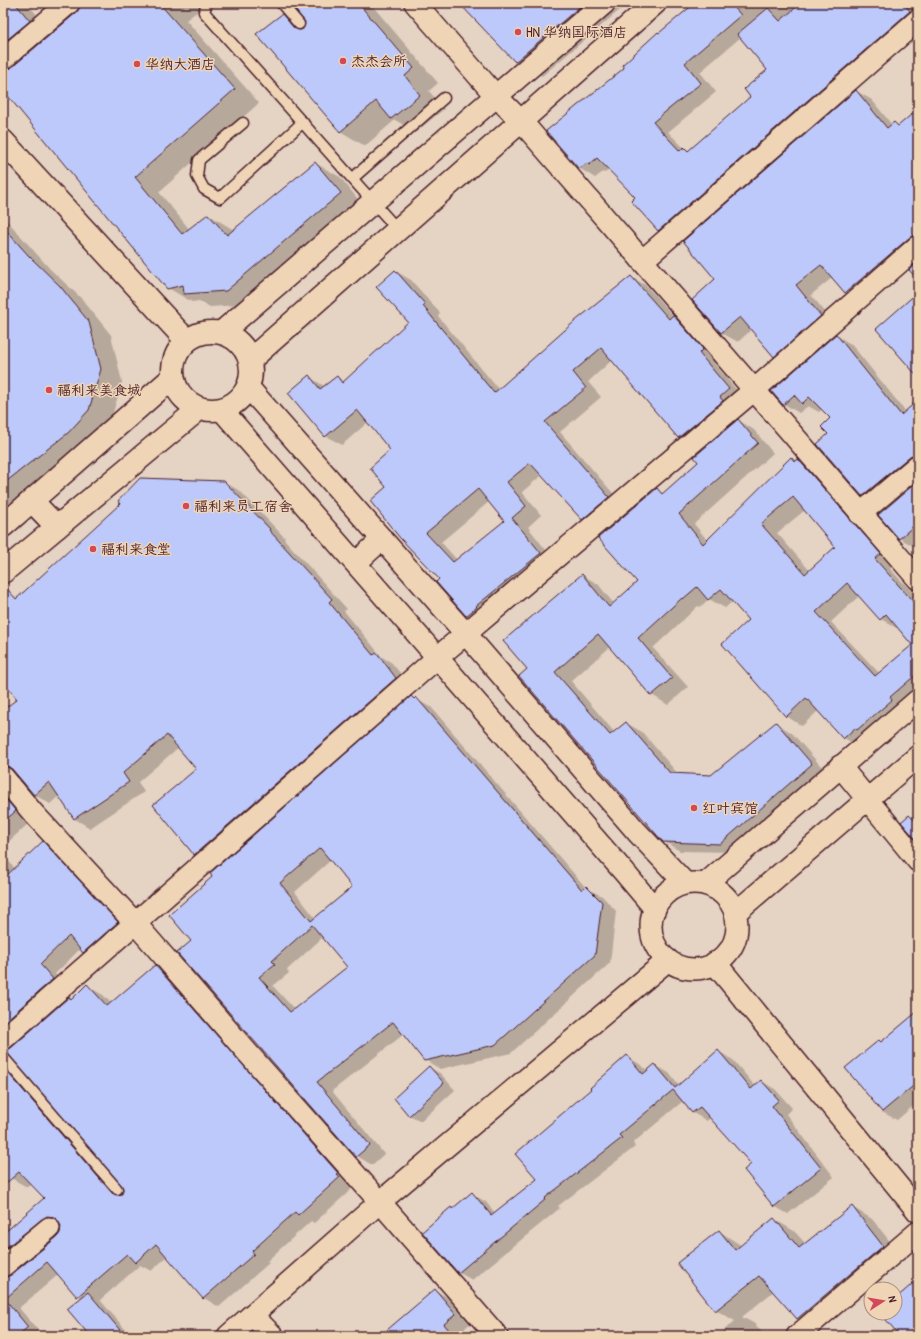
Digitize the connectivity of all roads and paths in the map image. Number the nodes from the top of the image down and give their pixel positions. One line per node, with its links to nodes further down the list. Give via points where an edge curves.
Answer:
1 (69, 3): 9 (street)
2 (207, 3): 13 (lane, via 204,12)
3 (281, 3): 8 (lane)
4 (415, 3): 10 (street)
5 (604, 3): 10 (street)
6 (655, 3): 12 (street)
7 (918, 20): 20 (street)
8 (299, 24)
9 (3, 59)
10 (495, 95): 12 (street); 17 (street)
11 (444, 98): 16 (lane)
12 (521, 121): 18 (street); 20 (street)
13 (303, 122): 14 (lane, via 220,198 204,189 197,176 199,160); 16 (lane)
14 (243, 123)
15 (3, 141): 22 (street)
16 (353, 178): 17 (lane)
17 (374, 202): 18 (lane); 21 (street)
18 (398, 230): 23 (street)
19 (918, 246): 26 (street)
20 (642, 261): 26 (street)
21 (222, 332): 22 (street, via 208,331 195,334); 23 (street, via 234,338 244,348)
22 (186, 340): 24 (street, via 177,351 172,364)
23 (250, 360): 25 (street, via 251,374)
24 (172, 378): 27 (street, via 185,400); 30 (street)
25 (248, 387): 28 (street, via 240,399); 34 (street)
26 (753, 391): 31 (street); 38 (street)
27 (200, 409): 28 (street); 33 (street)
28 (221, 409): 35 (street)
29 (918, 465): 31 (street)
30 (32, 501): 32 (street); 33 (street)
31 (860, 514): 37 (street)
32 (3, 526)
33 (57, 527): 36 (street)
34 (382, 539): 35 (street); 38 (street)
35 (356, 563): 39 (street)
36 (3, 572)
37 (918, 579)
38 (465, 633): 39 (street); 46 (street)
39 (438, 657): 48 (street); 50 (street)
40 (918, 700): 42 (street)
41 (918, 756): 44 (street)
42 (840, 766): 44 (street); 47 (street)
43 (3, 777): 50 (street, via 33,813)
44 (866, 800): 45 (street); 49 (street)
45 (918, 861)
46 (684, 883): 47 (street); 48 (street, via 672,889)
47 (706, 884): 49 (street, via 719,890 729,900)
48 (655, 909): 51 (street, via 653,937 658,950)
49 (736, 913): 52 (street, via 738,925 732,947)
50 (135, 922): 53 (street); 56 (street)
51 (668, 960): 52 (street, via 692,969 704,968); 56 (street)
52 (715, 963): 57 (street)
53 (3, 1040)
54 (3, 1057): 55 (lane)
55 (117, 1189)
56 (380, 1202): 61 (street); 64 (street)
57 (918, 1211)
58 (49, 1228): 60 (street)
59 (918, 1232): 65 (street)
60 (3, 1266)
61 (252, 1315): 62 (street); 63 (street)
62 (228, 1336)
63 (273, 1336)
64 (497, 1336)
65 (797, 1336)

